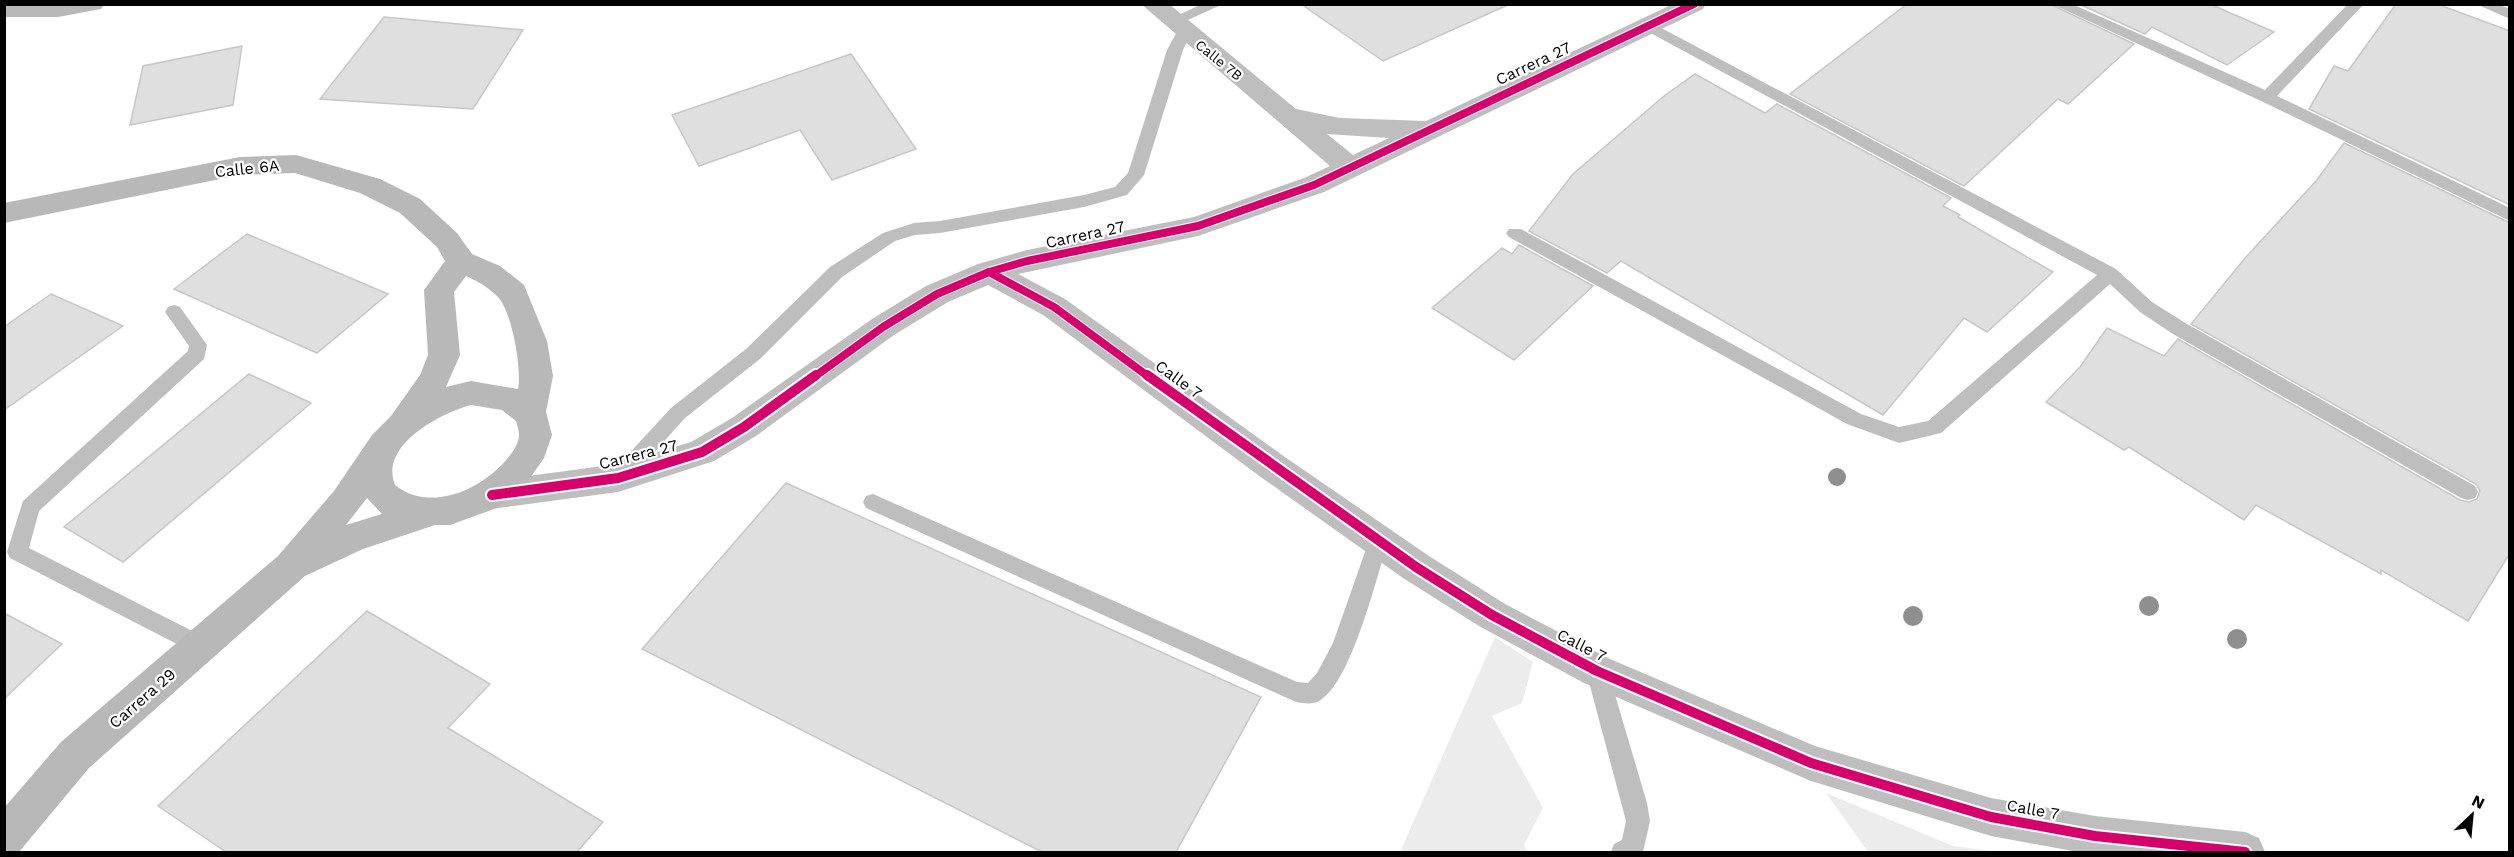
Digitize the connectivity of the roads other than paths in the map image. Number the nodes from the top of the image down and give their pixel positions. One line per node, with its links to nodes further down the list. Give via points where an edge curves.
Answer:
1 (92, 4): 8 (street)
2 (1153, 4): 10 (street, Calle 7B)
3 (1216, 4): 10 (lane)
4 (1694, 4): 11 (street, Carrera 27)
5 (2059, 4): 12 (lane)
6 (2357, 4): 12 (lane)
7 (2483, 4): 9 (lane)
8 (27, 8)
9 (2510, 15)
10 (1179, 26): 13 (street, Calle 7B); 26 (lane, via 1136,175 1121,191 889,237 836,273 753,354 678,413)
11 (1650, 27): 14 (street, Carrera 27); 21 (lane)
12 (2267, 98): 17 (lane)
13 (1285, 115): 14 (street, Calle 7B, via 1316,125 1358,129); 15 (street, Calle 7B)
14 (1434, 128): 15 (street, Carrera 27)
15 (1350, 168): 20 (street, Carrera 27, via 1314,185 1198,226)
16 (4, 213): 19 (street, Calle 6A, via 240,166 296,164 370,186 410,206 447,240)
17 (2510, 215)
18 (1515, 233): 21 (lane, via 1854,419 1899,435 1934,428)
19 (461, 262): 23 (street, via 489,274 513,293 531,341 537,376); 24 (street, via 439,290 444,355 434,380)
20 (989, 272): 26 (street, Carrera 27, via 937,294 884,327 702,452); 32 (street, Calle 7, via 1054,307)
21 (2110, 274): 28 (lane, via 2146,307 2180,329)
22 (174, 312): 34 (lane, via 198,345 198,354 30,507 17,552)
23 (530, 411): 24 (street, via 516,399 496,393 471,393 429,406); 25 (street, via 536,425 536,441)
24 (392, 435): 31 (street, via 376,464 377,483 386,499 405,509); 33 (street, Carrera 29, via 346,501)
25 (529, 459): 27 (street); 29 (street, via 514,478)
26 (618, 478): 27 (street, Carrera 27)
27 (577, 483): 29 (street, Carrera 27)
28 (2468, 492)
29 (492, 495): 31 (street, via 471,505)
30 (873, 502): 32 (lane, via 1296,692 1313,693 1325,683 1342,648)
31 (428, 513): 33 (street, Carrera 29, via 352,538)
32 (1378, 541): 35 (street, Calle 7, via 1492,615)
33 (291, 567): 34 (street, Carrera 29)
34 (202, 647): 36 (street, Carrera 29, via 75,755)
35 (1597, 671): 37 (lane, via 1638,820 1633,848); 38 (street, Calle 7, via 1811,763 1991,817 2095,836)
36 (4, 839)
37 (1623, 852)
38 (2245, 852)

